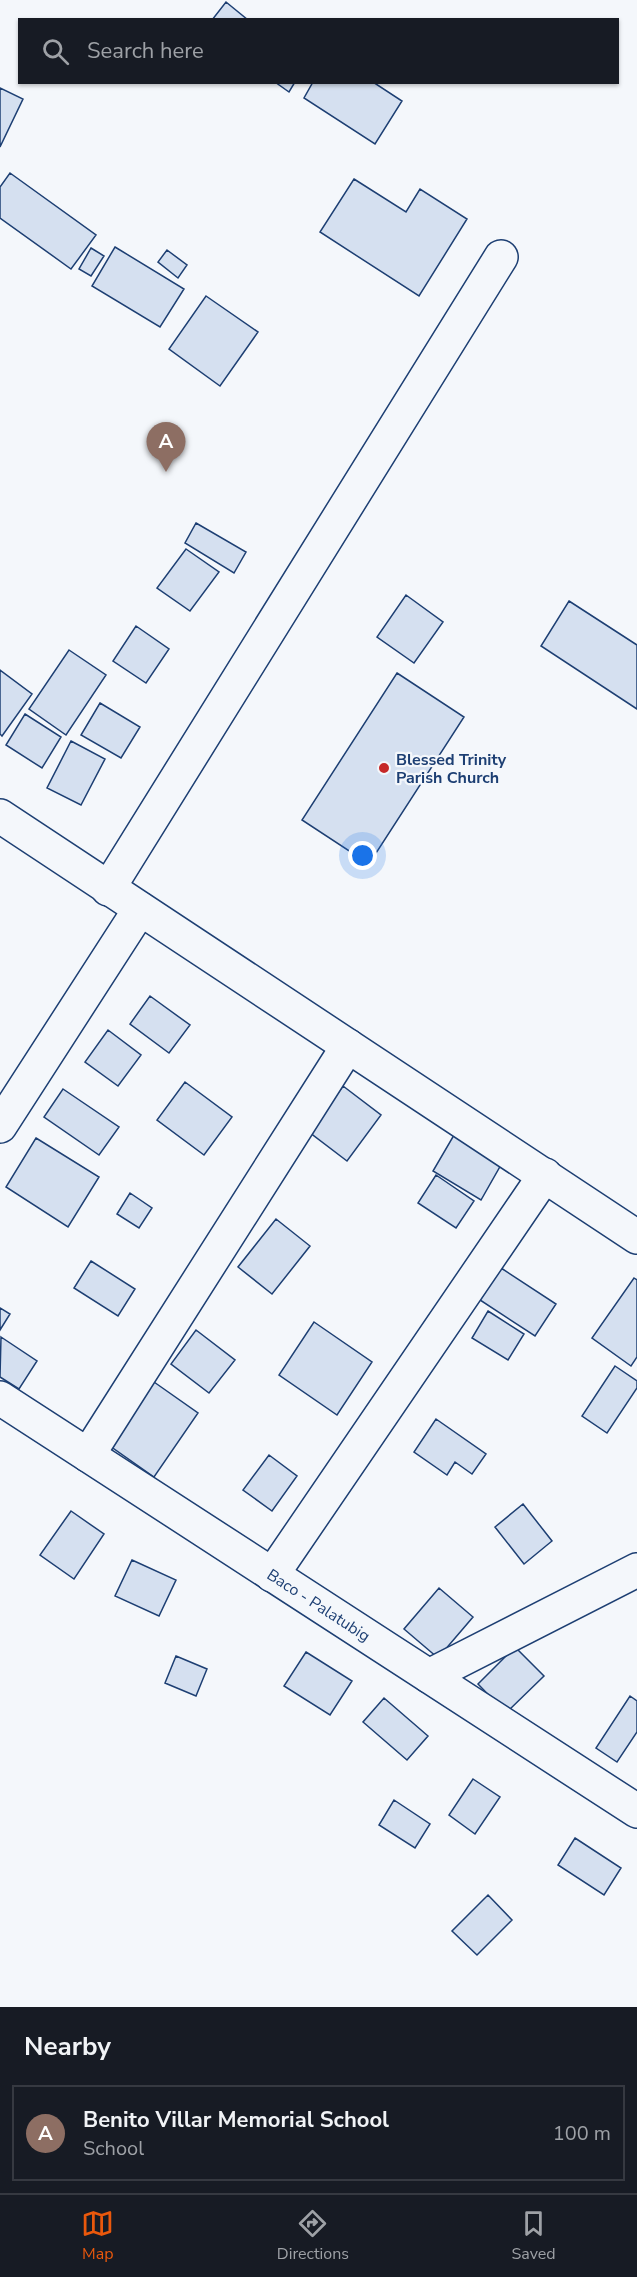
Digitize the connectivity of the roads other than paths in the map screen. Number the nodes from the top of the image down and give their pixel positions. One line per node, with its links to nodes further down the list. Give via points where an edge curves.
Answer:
1 (501, 257): 3 (street)
2 (0, 816): 3 (street)
3 (108, 889): 4 (street)
4 (140, 909): 5 (street); 6 (street)
5 (348, 1046): 7 (street); 10 (street)
6 (0, 1126)
7 (545, 1175): 8 (street); 12 (street)
8 (637, 1237)
9 (0, 1398): 10 (street, Baco - Palatubig)
10 (88, 1455): 12 (street, Baco - Palatubig)
11 (637, 1570): 13 (street)
12 (272, 1575): 13 (street, Baco - Palatubig)
13 (429, 1676): 14 (street, Baco - Palatubig)
14 (637, 1811)

